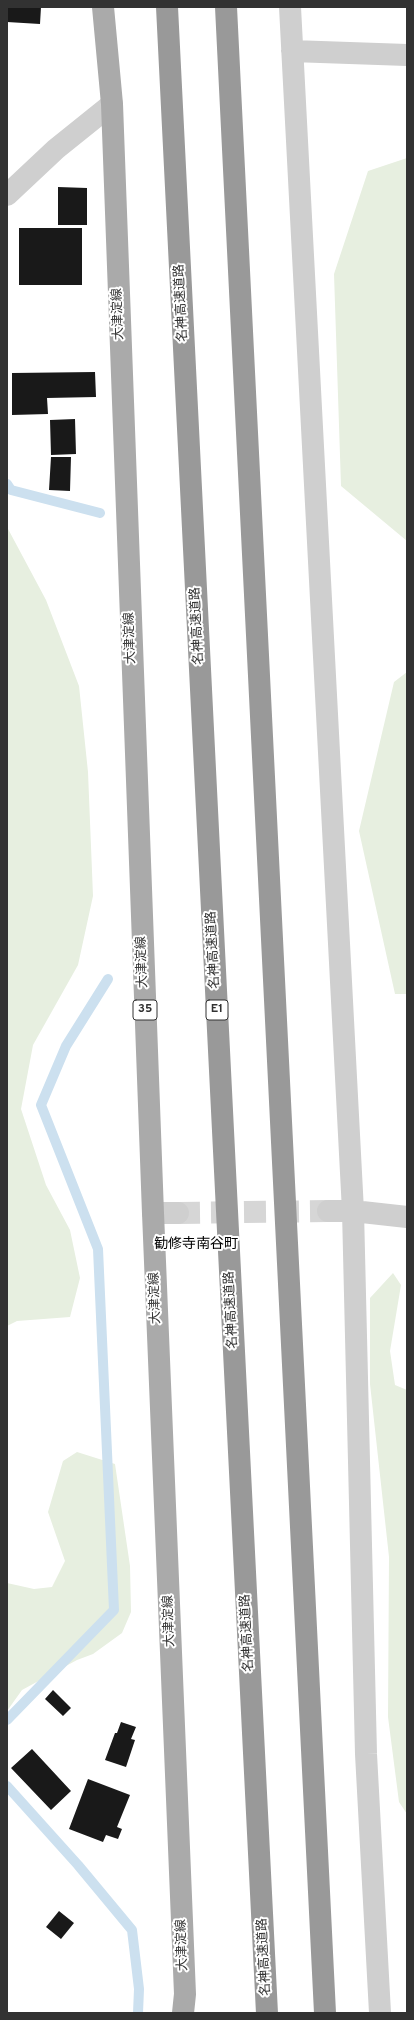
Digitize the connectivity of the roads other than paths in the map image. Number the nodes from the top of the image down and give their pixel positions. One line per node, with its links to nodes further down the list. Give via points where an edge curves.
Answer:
1 (103, 7): 7 (main road, 大津淀線 / 35)
2 (167, 7): 15 (highway, 名神高速道路 / E1)
3 (226, 7): 16 (highway)
4 (290, 7): 5 (street)
5 (292, 51): 6 (street); 10 (street)
6 (407, 55)
7 (112, 104): 8 (street, via 56,149); 11 (main road, 大津淀線 / 35)
8 (7, 195)
9 (328, 1211): 10 (street)
10 (353, 1211): 13 (street); 17 (street, via 366,1754)
11 (153, 1213): 12 (street); 14 (main road, 大津淀線 / 35, via 185,1978)
12 (178, 1213)
13 (407, 1217)
14 (183, 2013)
15 (267, 2013)
16 (325, 2013)
17 (380, 2013)

